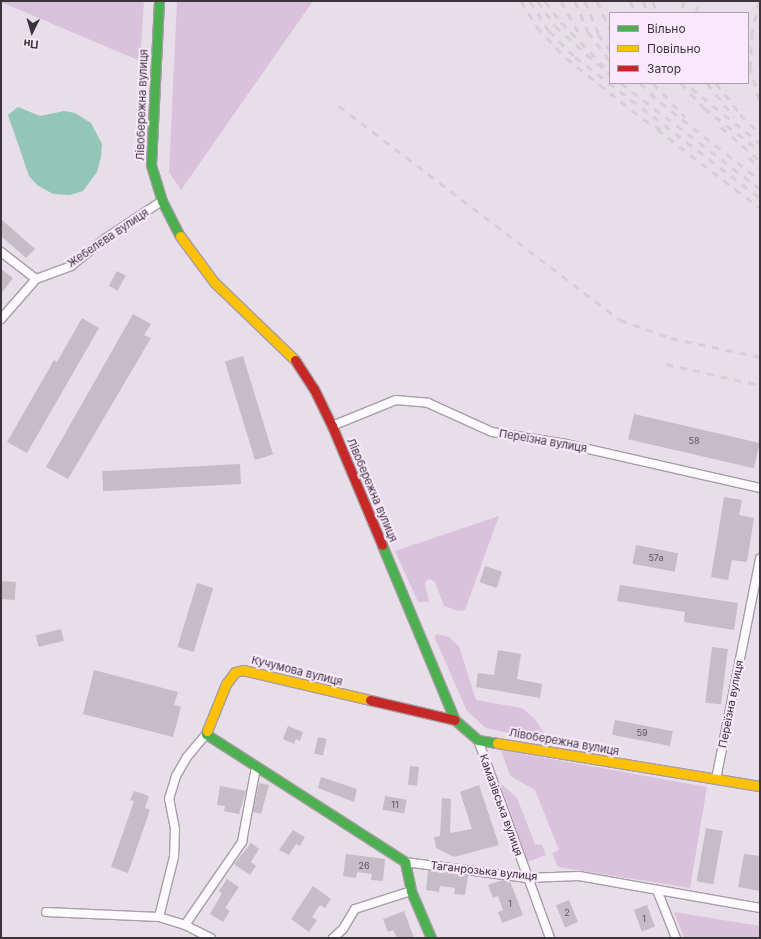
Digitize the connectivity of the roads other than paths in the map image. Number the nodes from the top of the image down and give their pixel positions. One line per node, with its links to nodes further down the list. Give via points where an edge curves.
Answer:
1 (159, 1): 2 (main road, Лівобережна вулиця, via 151,164)
2 (162, 202): 4 (street, Жебелєва вулиця, via 106,238 70,266); 6 (main road, Лівобережна вулиця, via 187,248 214,282 294,358 314,389)
3 (1, 252): 4 (street)
4 (36, 279): 5 (street, Жебелєва вулиця)
5 (1, 319)
6 (332, 426): 7 (street, Переїзна вулиця, via 396,400 428,403 492,432 566,444); 9 (main road, Лівобережна вулиця)
7 (760, 488)
8 (760, 558): 13 (street, Переїзна вулиця)
9 (455, 720): 10 (main road, Кучумова вулиця, via 243,670 235,672 226,684); 11 (main road, Лівобережна вулиця)
10 (206, 734): 12 (main road); 21 (street, via 187,757 176,776 169,799 175,829 174,857)
11 (478, 740): 13 (main road, Лівобережна вулиця); 16 (street, Камазівська вулиця)
12 (256, 767): 15 (main road); 22 (street, via 242,842)
13 (716, 779): 14 (main road, Лівобережна вулиця)
14 (760, 786)
15 (405, 862): 16 (street, Таганрозька вулиця); 18 (main road)
16 (527, 878): 17 (street, Таганрозька вулиця, via 579,876); 26 (street, Камазівська вулиця)
17 (657, 890): 19 (street, Таганрозька вулиця); 27 (street)
18 (411, 891): 24 (street, via 355,909 343,929); 25 (main road)
19 (760, 908)
20 (46, 912): 21 (street)
21 (159, 917): 22 (street)
22 (185, 925): 23 (street)
23 (211, 938)
24 (333, 938)
25 (431, 938)
26 (550, 938)
27 (676, 938)

